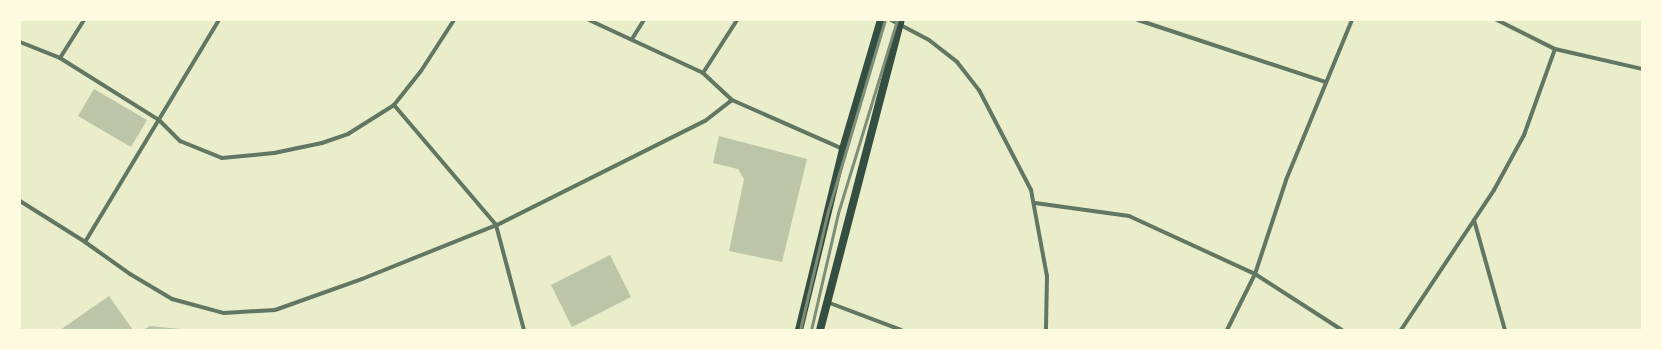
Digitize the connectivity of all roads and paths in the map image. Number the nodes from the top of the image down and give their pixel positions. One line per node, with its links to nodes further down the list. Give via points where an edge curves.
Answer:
1 (84, 20): 15 (street)
2 (219, 20): 21 (street)
3 (454, 20): 20 (street, via 421,71)
4 (589, 20): 12 (street)
5 (644, 20): 12 (street)
6 (737, 20): 17 (street)
7 (881, 20): 22 (main road)
8 (1138, 20): 18 (street)
9 (1352, 20): 18 (street)
10 (1497, 20): 14 (street)
11 (897, 22): 24 (street, via 929,40 957,62 979,90 1031,190); 29 (main road)
12 (632, 39): 17 (street)
13 (20, 42): 15 (street)
14 (1555, 49): 16 (street); 25 (street, via 1524,136)
15 (60, 58): 21 (street)
16 (1642, 69)
17 (703, 73): 19 (street)
18 (1326, 82): 28 (street, via 1286,180)
19 (732, 100): 22 (street); 26 (street, via 706,121)
20 (394, 105): 21 (street, via 348,134 322,143 274,153 222,158 180,141); 26 (street)
21 (159, 120): 27 (street)
22 (843, 149): 31 (main road)
23 (20, 201): 27 (street)
24 (1035, 203): 28 (street, via 1129,216); 34 (street, via 1047,276)
25 (1474, 220): 37 (street); 38 (street)
26 (496, 225): 27 (street, via 362,279 275,310 224,313 172,299 130,274); 30 (street)
27 (85, 242)
28 (1255, 274): 35 (street); 36 (street)
29 (827, 302): 32 (main road); 33 (street)
30 (524, 330)
31 (799, 330)
32 (820, 330)
33 (901, 330)
34 (1046, 330)
35 (1227, 330)
36 (1342, 330)
37 (1401, 330)
38 (1505, 330)

